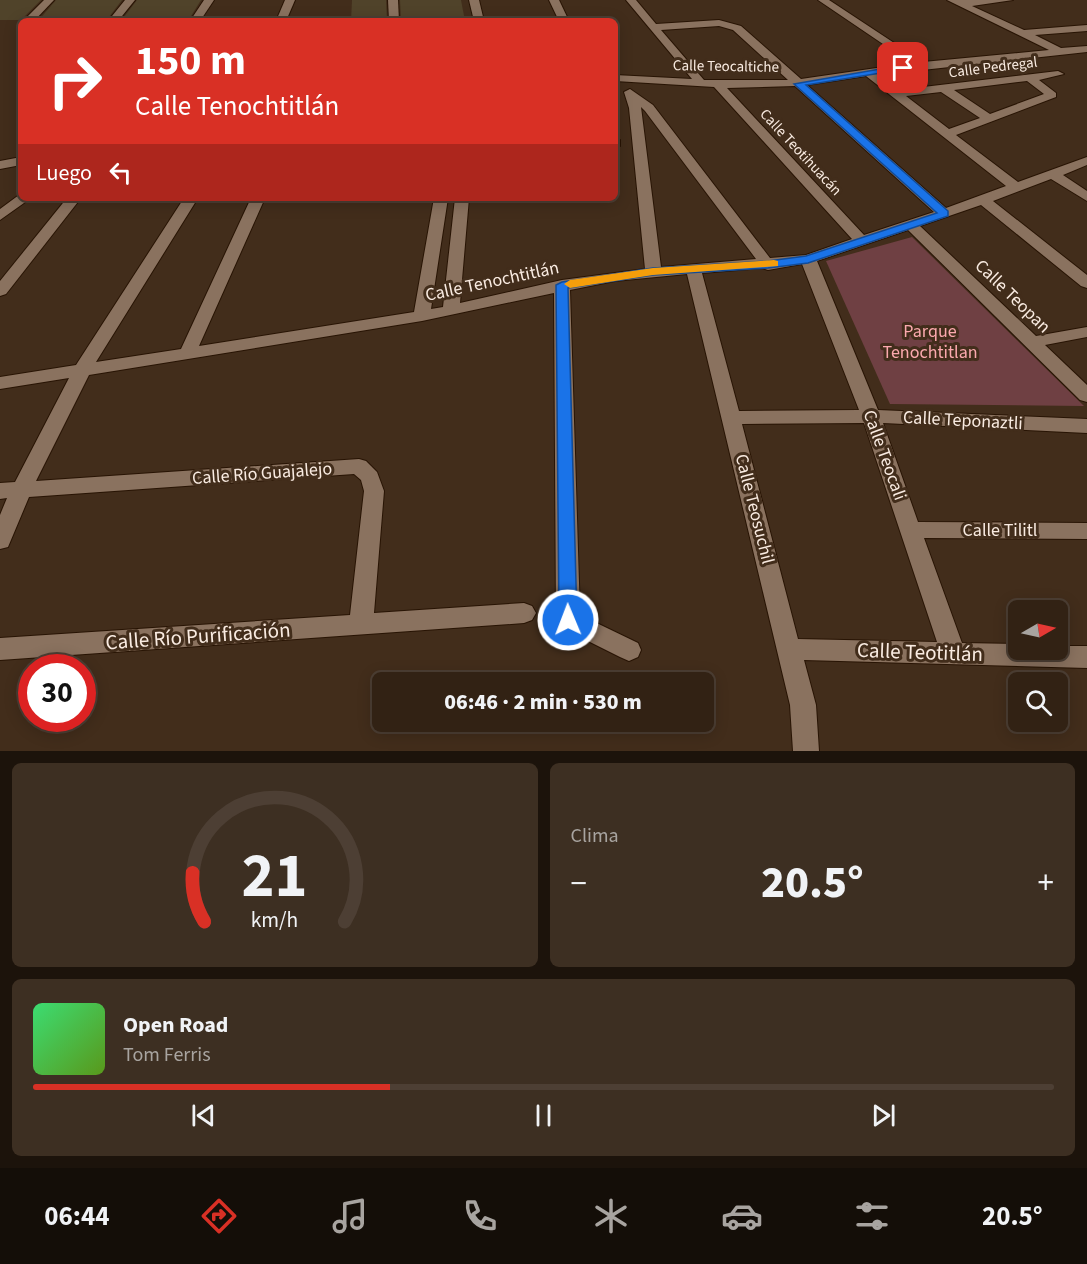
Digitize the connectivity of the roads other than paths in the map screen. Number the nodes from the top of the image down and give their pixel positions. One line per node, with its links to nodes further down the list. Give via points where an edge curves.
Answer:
1 (49, 0): 13 (street)
2 (130, 0): 14 (street)
3 (208, 0): 15 (street)
4 (290, 0): 16 (street)
5 (393, 0): 17 (street)
6 (474, 0): 18 (street)
7 (554, 0): 19 (street)
8 (632, 0): 9 (street); 20 (street)
9 (641, 0)
10 (823, 0): 26 (street)
11 (1008, 0): 12 (street)
12 (957, 2): 22 (street)
13 (31, 18)
14 (115, 18)
15 (197, 18)
16 (282, 18)
17 (394, 18)
18 (478, 18)
19 (563, 18)
20 (655, 27): 32 (street); 34 (street, via 729,24)
21 (1087, 28): 22 (street)
22 (1018, 33): 24 (street)
23 (1087, 48): 24 (street, Calle Teocaltiche)
24 (1061, 50): 25 (street); 26 (street, Calle Teocaltiche)
25 (1087, 62)
26 (921, 66): 27 (street, Calle Teocaltiche)
27 (867, 72): 34 (street, Calle Teocaltiche); 36 (street)
28 (1059, 74): 29 (street, Calle Pedregal)
29 (1028, 78): 35 (street, Calle Pedregal); 38 (street, via 1052,95)
30 (618, 80): 32 (street, Calle Teocaltiche)
31 (618, 82): 37 (street)
32 (701, 83): 33 (street, Calle Teocaltiche)
33 (717, 84): 34 (street, Calle Teocaltiche); 57 (street, Calle Teotihuacán)
34 (799, 84): 54 (street)
35 (943, 88): 36 (street, Calle Pedregal); 38 (street)
36 (895, 94): 39 (street)
37 (633, 96): 59 (street, via 649,108); 61 (street)
38 (986, 116): 39 (street); 40 (street)
39 (933, 123): 40 (street)
40 (947, 134): 45 (street)
41 (1087, 160): 44 (street, Calle Tenochtitlán)
42 (18, 162): 43 (street)
43 (0, 165)
44 (1053, 174): 45 (street, Calle Tenochtitlán); 46 (street)
45 (1017, 188): 47 (street, Calle Tenochtitlán)
46 (1087, 197)
47 (982, 200): 54 (street, Calle Tenochtitlán); 64 (street)
48 (20, 201): 55 (street)
49 (72, 201): 66 (street)
50 (189, 201): 72 (street)
51 (257, 201): 71 (street)
52 (441, 201): 62 (street)
53 (462, 201): 63 (street)
54 (944, 214): 56 (street, Calle Tenochtitlán)
55 (0, 216)
56 (911, 225): 57 (street, Calle Tenochtitlán); 70 (street, Calle Teopan)
57 (862, 242): 58 (street, Calle Tenochtitlán)
58 (808, 259): 59 (street, Calle Tenochtitlán); 75 (street, Calle Teocali)
59 (768, 265): 60 (street, Calle Tenochtitlán)
60 (693, 268): 61 (street, Calle Tenochtitlán); 76 (street, Calle Teosuchil)
61 (653, 271): 65 (street, Calle Tenochtitlán)
62 (428, 277): 63 (street); 68 (street)
63 (454, 277): 67 (street)
64 (1087, 283)
65 (562, 285): 67 (street, Calle Tenochtitlán); 87 (street, via 568,620)
66 (0, 291)
67 (451, 310): 68 (street, Calle Tenochtitlán)
68 (422, 316): 71 (street, Calle Tenochtitlán)
69 (1087, 332): 70 (street)
70 (1033, 342): 74 (street, Calle Teopan)
71 (188, 352): 72 (street, Calle Tenochtitlán)
72 (82, 370): 73 (street, Calle Tenochtitlán); 78 (street)
73 (0, 382)
74 (1087, 396)
75 (871, 416): 76 (street, Calle Teponaztli); 77 (street, Calle Teponaztli); 80 (street, Calle Teocali)
76 (732, 418): 86 (street, Calle Teosuchil)
77 (1087, 426)
78 (21, 490): 79 (street, Calle Río Guajalejo); 82 (street); 84 (street, Calle Río Guajalejo, via 359,466 370,477 374,491)
79 (0, 492)
80 (912, 530): 81 (street, Calle Tilitl); 88 (street, Calle Teocali)
81 (1087, 531)
82 (0, 541)
83 (524, 613): 84 (street, Calle Río Purificación)
84 (360, 625): 85 (street, Calle Río Purificación)
85 (0, 649)
86 (789, 649): 88 (street, Calle Teotitlán); 90 (street, Calle Teosuchil, via 803,705)
87 (629, 650)
88 (953, 653): 89 (street, Calle Teotitlán)
89 (1087, 657)
90 (806, 751)

